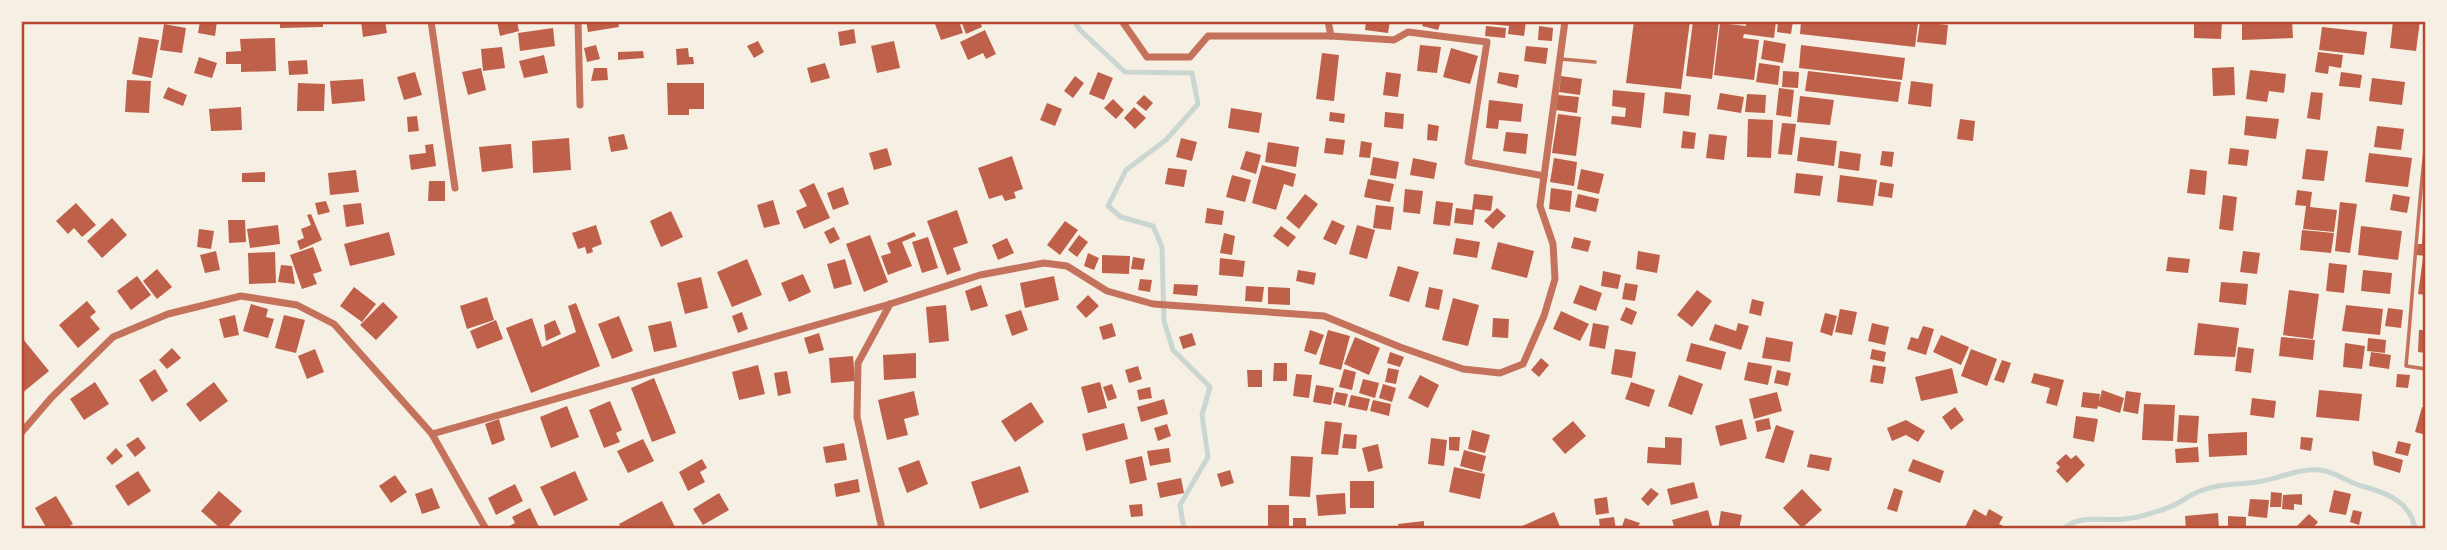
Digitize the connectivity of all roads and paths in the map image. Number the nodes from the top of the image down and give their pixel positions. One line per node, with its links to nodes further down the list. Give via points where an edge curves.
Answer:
1 (431, 21): 12 (street)
2 (578, 21): 9 (street)
3 (1122, 21): 6 (street, via 1147,57 1190,57 1208,36)
4 (1328, 21): 6 (street)
5 (1565, 21): 7 (street)
6 (1331, 36): 11 (street, via 1394,40 1408,32 1487,42 1468,163)
7 (1561, 59): 8 (lane); 11 (street)
8 (1595, 62)
9 (580, 105)
10 (2426, 142): 14 (lane, via 2406,366)
11 (1544, 176): 13 (street, via 1540,206 1553,244 1555,279 1523,364 1500,373 1463,369 1324,316 1153,304 1107,291 1068,265 1044,263 980,275)
12 (454, 188)
13 (890, 304): 16 (street); 18 (street, via 858,363 857,417)
14 (2426, 369)
15 (21, 433): 16 (street, via 113,337 168,314 241,296 298,304 334,324)
16 (432, 434): 17 (street)
17 (486, 529)
18 (882, 529)

